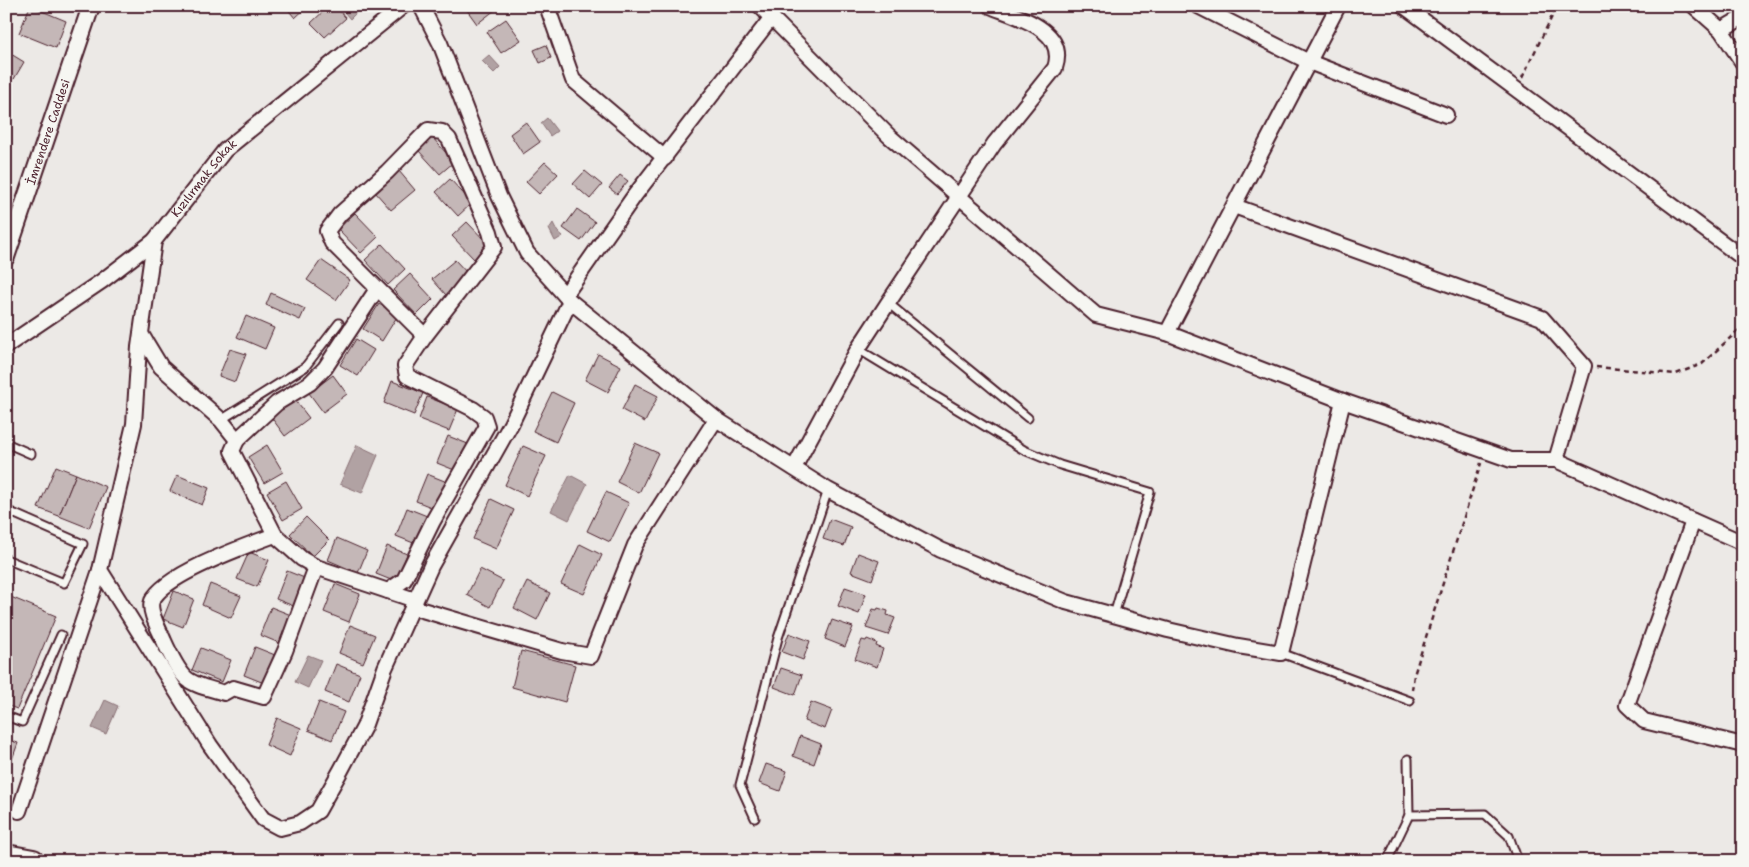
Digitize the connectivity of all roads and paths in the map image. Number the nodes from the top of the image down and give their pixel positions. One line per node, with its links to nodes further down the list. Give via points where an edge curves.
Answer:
1 (91, 6): 23 (street, İmrendere Caddesi)
2 (402, 6): 22 (street, Kızılırmak Sokak, via 224,150)
3 (421, 6): 26 (street, via 440,43 499,196 527,253)
4 (546, 6): 19 (street, via 573,80)
5 (760, 6): 12 (street)
6 (990, 6): 20 (street, via 1045,31 1055,45 1057,61 1055,68 994,144)
7 (1198, 6): 15 (street)
8 (1338, 6): 15 (street)
9 (1404, 6): 17 (street)
10 (1557, 6): 17 (path)
11 (1694, 6): 14 (street)
12 (772, 17): 19 (street); 20 (street, via 889,136)
13 (1743, 17): 14 (street)
14 (1721, 30): 16 (street)
15 (1309, 62): 18 (street); 21 (street)
16 (1743, 63)
17 (1515, 90): 24 (street)
18 (1446, 115)
19 (665, 158): 26 (street, via 635,195)
20 (958, 196): 27 (street); 30 (street, via 1096,315)
21 (1234, 206): 30 (street); 35 (street, via 1542,318)
22 (154, 241): 31 (street); 33 (street, Kızılırmak Sokak)
23 (6, 257)
24 (1743, 258)
25 (378, 289): 32 (street); 32 (street, via 332,244 327,231 340,214 428,130 442,132 458,156 494,247); 40 (street, via 325,368 310,383 277,403)
26 (567, 298): 37 (street); 55 (street, via 511,424)
27 (888, 303): 34 (street); 38 (lane)
28 (339, 323): 39 (lane, via 305,367)
29 (1743, 326): 35 (path, via 1702,364 1676,374)
30 (1167, 333): 36 (street)
31 (141, 334): 39 (street, via 161,367); 53 (street, via 134,424)
32 (425, 336): 54 (street, via 405,366 407,376 473,409 484,417 486,426 404,580)
33 (6, 346)
34 (858, 350): 45 (street); 56 (lane, via 1024,450 1060,465 1150,492)
35 (1584, 366): 44 (street)
36 (1343, 401): 42 (street); 58 (street)
37 (716, 418): 45 (street); 55 (street, via 635,545 591,656 562,651)
38 (1028, 418)
39 (220, 420): 40 (street)
40 (237, 440): 49 (street, via 232,451)
41 (6, 443): 43 (lane)
42 (1484, 450): 44 (street, via 1511,460); 59 (path, via 1414,675)
43 (31, 454)
44 (1556, 460): 48 (street)
45 (794, 468): 46 (street)
46 (828, 490): 56 (street, via 942,550 1066,602); 65 (lane, via 778,638 740,785)
47 (6, 510): 51 (lane, via 83,544 64,583)
48 (1693, 521): 50 (street); 61 (street, via 1627,705 1644,721)
49 (276, 535): 52 (street); 52 (street, via 189,571 162,590 152,602 165,644 186,678 224,693 233,688 264,697)
50 (1743, 542)
51 (6, 559)
52 (316, 567): 54 (street)
53 (100, 570): 55 (street, via 210,745 263,819 280,828 300,823 318,811 364,727); 63 (street)
54 (388, 591): 55 (street)
55 (413, 604)
56 (1114, 616): 58 (street)
57 (61, 635): 60 (lane, via 22,722)
58 (1281, 653): 59 (lane)
59 (1410, 701)
60 (6, 716)
61 (1743, 745)
62 (1408, 759): 64 (lane)
63 (19, 811)
64 (1409, 815): 68 (lane); 69 (lane, via 1485,814 1509,836)
65 (756, 818)
66 (6, 856): 67 (highway)
67 (33, 861)
68 (1387, 861)
69 (1518, 861)

